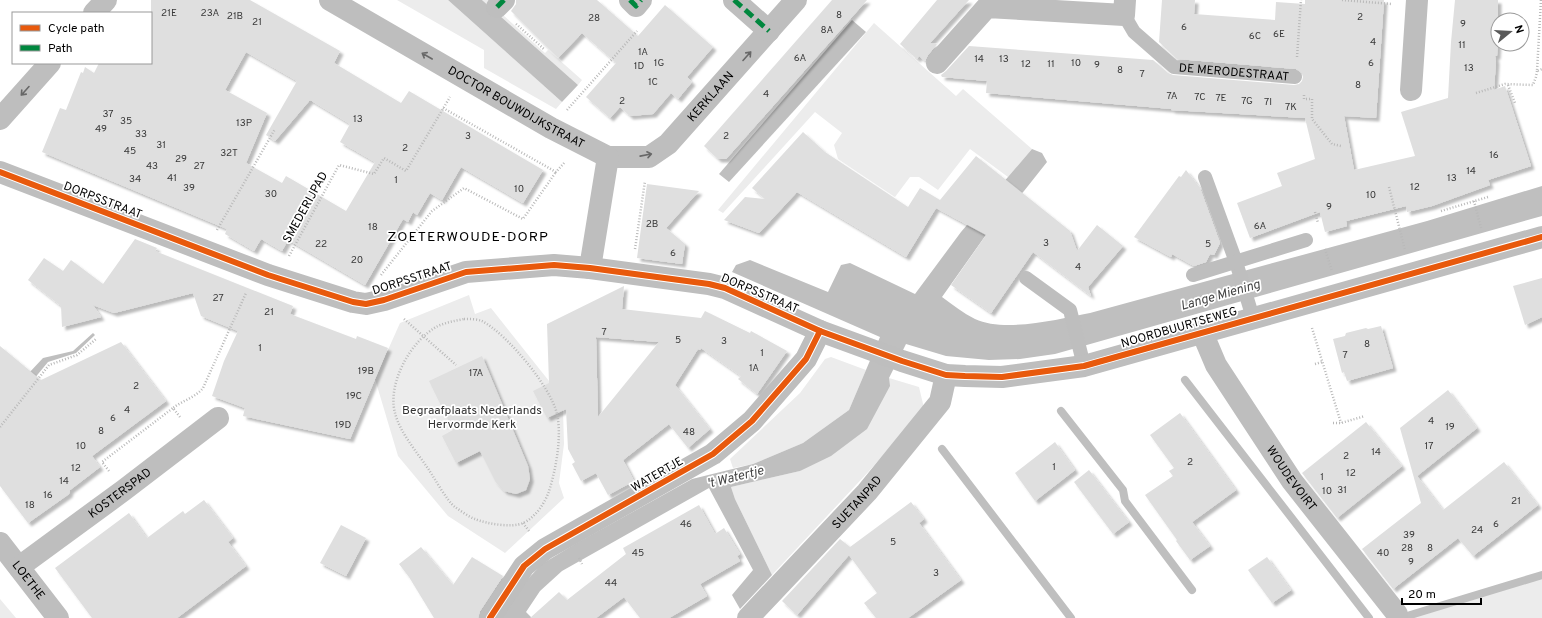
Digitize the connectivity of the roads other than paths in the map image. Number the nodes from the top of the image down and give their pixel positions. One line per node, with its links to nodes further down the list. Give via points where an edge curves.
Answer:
1 (106, 0): 9 (street)
2 (330, 0): 16 (street, DOCTOR BOUWDIJKSTRAAT, one-way to 2, via 551,128)
3 (630, 0): 4 (street, via 636,6)
4 (641, 0)
5 (734, 0): 10 (street)
6 (796, 0): 10 (street, KERKLAAN)
7 (1416, 3): 14 (street)
8 (1124, 7): 11 (street, DE MERODESTRAAT, via 986,7); 13 (lane, DE MERODESTRAAT, via 1134,32 1174,66)
9 (95, 12)
10 (769, 31): 16 (street, KERKLAAN, one-way to 10, via 649,157 668,144)
11 (937, 63)
12 (49, 64): 15 (street, one-way to 15)
13 (1295, 76)
14 (1411, 90)
15 (0, 119)
16 (608, 157): 22 (street)
17 (0, 172): 22 (street, DORPSSTRAAT, via 277,278 353,302 366,304 384,300 466,272 554,265)
18 (1205, 177): 21 (lane)
19 (1542, 237): 25 (street, NOORDBUURTSEWEG, via 1305,304)
20 (1306, 240): 21 (lane)
21 (1237, 266): 23 (lane); 25 (lane)
22 (590, 268): 26 (street, DORPSSTRAAT, via 725,288)
23 (1193, 275)
24 (1026, 278): 28 (lane, via 1070,310)
25 (1251, 313): 27 (street, NOORDBUURTSEWEG)
26 (820, 331): 29 (street, NOORDBUURTSEWEG); 35 (street, WATERTJE, via 806,359 752,421 713,454 545,549 524,566)
27 (1202, 332): 28 (street, NOORDBUURTSEWEG); 33 (street, WOUDEVOIRT, via 1216,365 1292,481)
28 (1083, 360): 29 (street, NOORDBUURTSEWEG, via 1002,377)
29 (946, 374): 36 (street, SUETANPAD, via 940,402 867,492)
30 (218, 418): 32 (street, KOSTERSPAD)
31 (0, 543): 32 (street, LOETHE)
32 (19, 567): 34 (street, LOETHE)
33 (1397, 614)
34 (58, 618)
35 (490, 618)
36 (748, 618)

